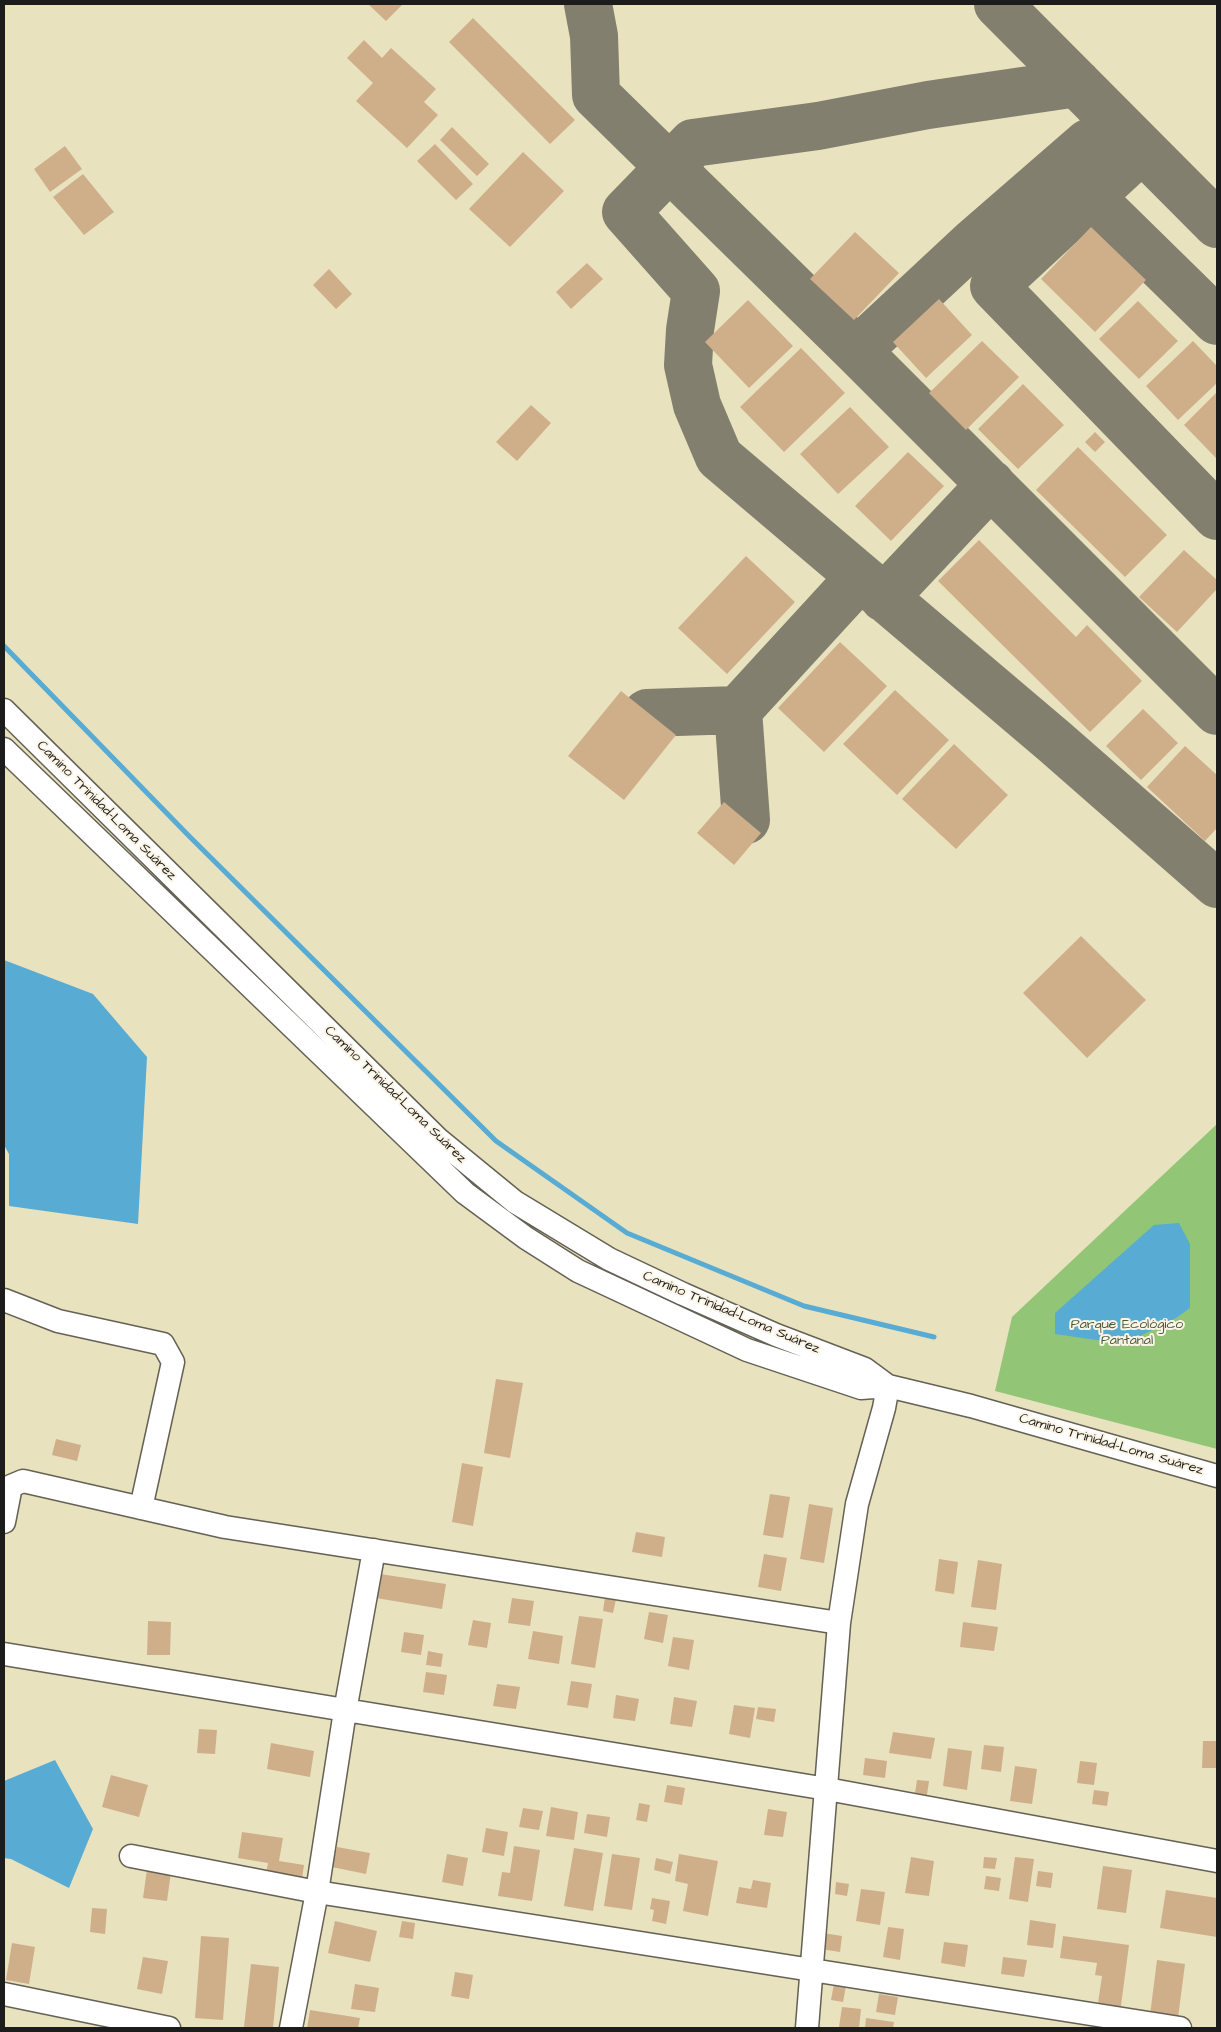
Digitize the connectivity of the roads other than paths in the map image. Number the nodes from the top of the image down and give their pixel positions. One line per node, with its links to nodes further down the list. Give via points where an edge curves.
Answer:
1 (4, 710): 4 (street, Camino Trinidad-Loma Suárez, via 438,1139 515,1202 609,1258 776,1335 866,1369)
2 (4, 749): 4 (street, Camino Trinidad-Loma Suárez, via 465,1193 526,1238 578,1271 747,1350 861,1388)
3 (4, 1300): 6 (street, via 58,1321 163,1344 173,1362)
4 (888, 1386): 5 (street, Camino Trinidad-Loma Suárez, via 971,1406); 9 (street, via 858,1504)
5 (1217, 1476)
6 (141, 1508): 7 (street, via 23,1481 11,1486); 8 (street, via 225,1527)
7 (4, 1522)
8 (374, 1550): 9 (street); 11 (street)
9 (840, 1623): 12 (street)
10 (4, 1654): 11 (street)
11 (345, 1711): 12 (street); 15 (street)
12 (827, 1789): 14 (street); 16 (street)
13 (131, 1856): 15 (street)
14 (1217, 1861)
15 (317, 1892): 16 (street); 19 (street)
16 (812, 1970): 20 (street); 21 (street)
17 (4, 1994): 18 (street)
18 (169, 2028)
19 (291, 2028)
20 (807, 2028)
21 (1180, 2028)

